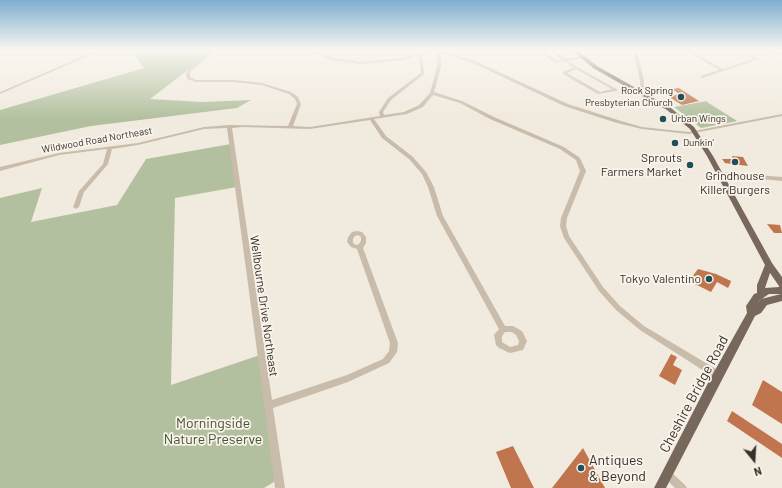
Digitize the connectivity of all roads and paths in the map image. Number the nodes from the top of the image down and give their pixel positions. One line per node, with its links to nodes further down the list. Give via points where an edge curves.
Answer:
1 (47, 73): 13 (street)
2 (188, 73): 19 (street, via 188,78 196,81 262,84 290,93 297,98 299,104)
3 (422, 73): 16 (street, via 389,98 381,112)
4 (437, 73): 14 (street, Wildwood Road Northeast)
5 (496, 73): 20 (street, via 548,98 592,114 642,128)
6 (565, 73): 7 (street, via 599,93 616,90)
7 (585, 73)
8 (605, 73): 12 (main road)
9 (640, 73): 12 (street, via 642,88)
10 (714, 73): 11 (street)
11 (702, 77)
12 (638, 91): 20 (main road, via 669,109)
13 (0, 93)
14 (432, 93): 16 (street, Wildwood Road Northeast, via 425,103 416,109); 36 (street, via 461,102 562,148 578,159 582,171 563,222 564,231 570,242 601,289 618,308 642,328)
15 (782, 115): 20 (street)
16 (382, 116): 17 (street, Wildwood Road Northeast)
17 (371, 118): 19 (street, Wildwood Road Northeast, via 310,128); 35 (street, via 384,137 411,158 424,173 440,216)
18 (229, 126): 19 (street, Wildwood Road Northeast); 21 (street, Wildwood Road Northeast, via 196,129 138,144); 37 (street, Wellbourne Drive Northeast)
19 (290, 128)
20 (695, 132): 23 (main road)
21 (110, 147): 22 (street, Wildwood Road Northeast, via 59,154); 25 (street, via 105,164 82,191)
22 (0, 169)
23 (720, 174): 24 (street); 27 (main road)
24 (782, 179)
25 (76, 207)
26 (359, 246): 37 (street, via 394,343 393,352 386,361 348,378)
27 (769, 265): 28 (main road); 30 (main road, Cheshire Bridge Road, via 761,285)
28 (782, 284)
29 (782, 290): 30 (main road)
30 (761, 294): 34 (main road, Cheshire Bridge Road, via 751,306)
31 (782, 297): 32 (main road)
32 (770, 299): 33 (main road); 34 (main road)
33 (782, 303)
34 (752, 313): 36 (main road, Cheshire Bridge Road)
35 (503, 329)
36 (718, 375): 38 (main road, Cheshire Bridge Road)
37 (268, 406): 39 (street, Wellbourne Drive Northeast)
38 (667, 474): 40 (main road, Cheshire Bridge Road); 41 (street)
39 (280, 488)
40 (660, 488)
41 (682, 488)

